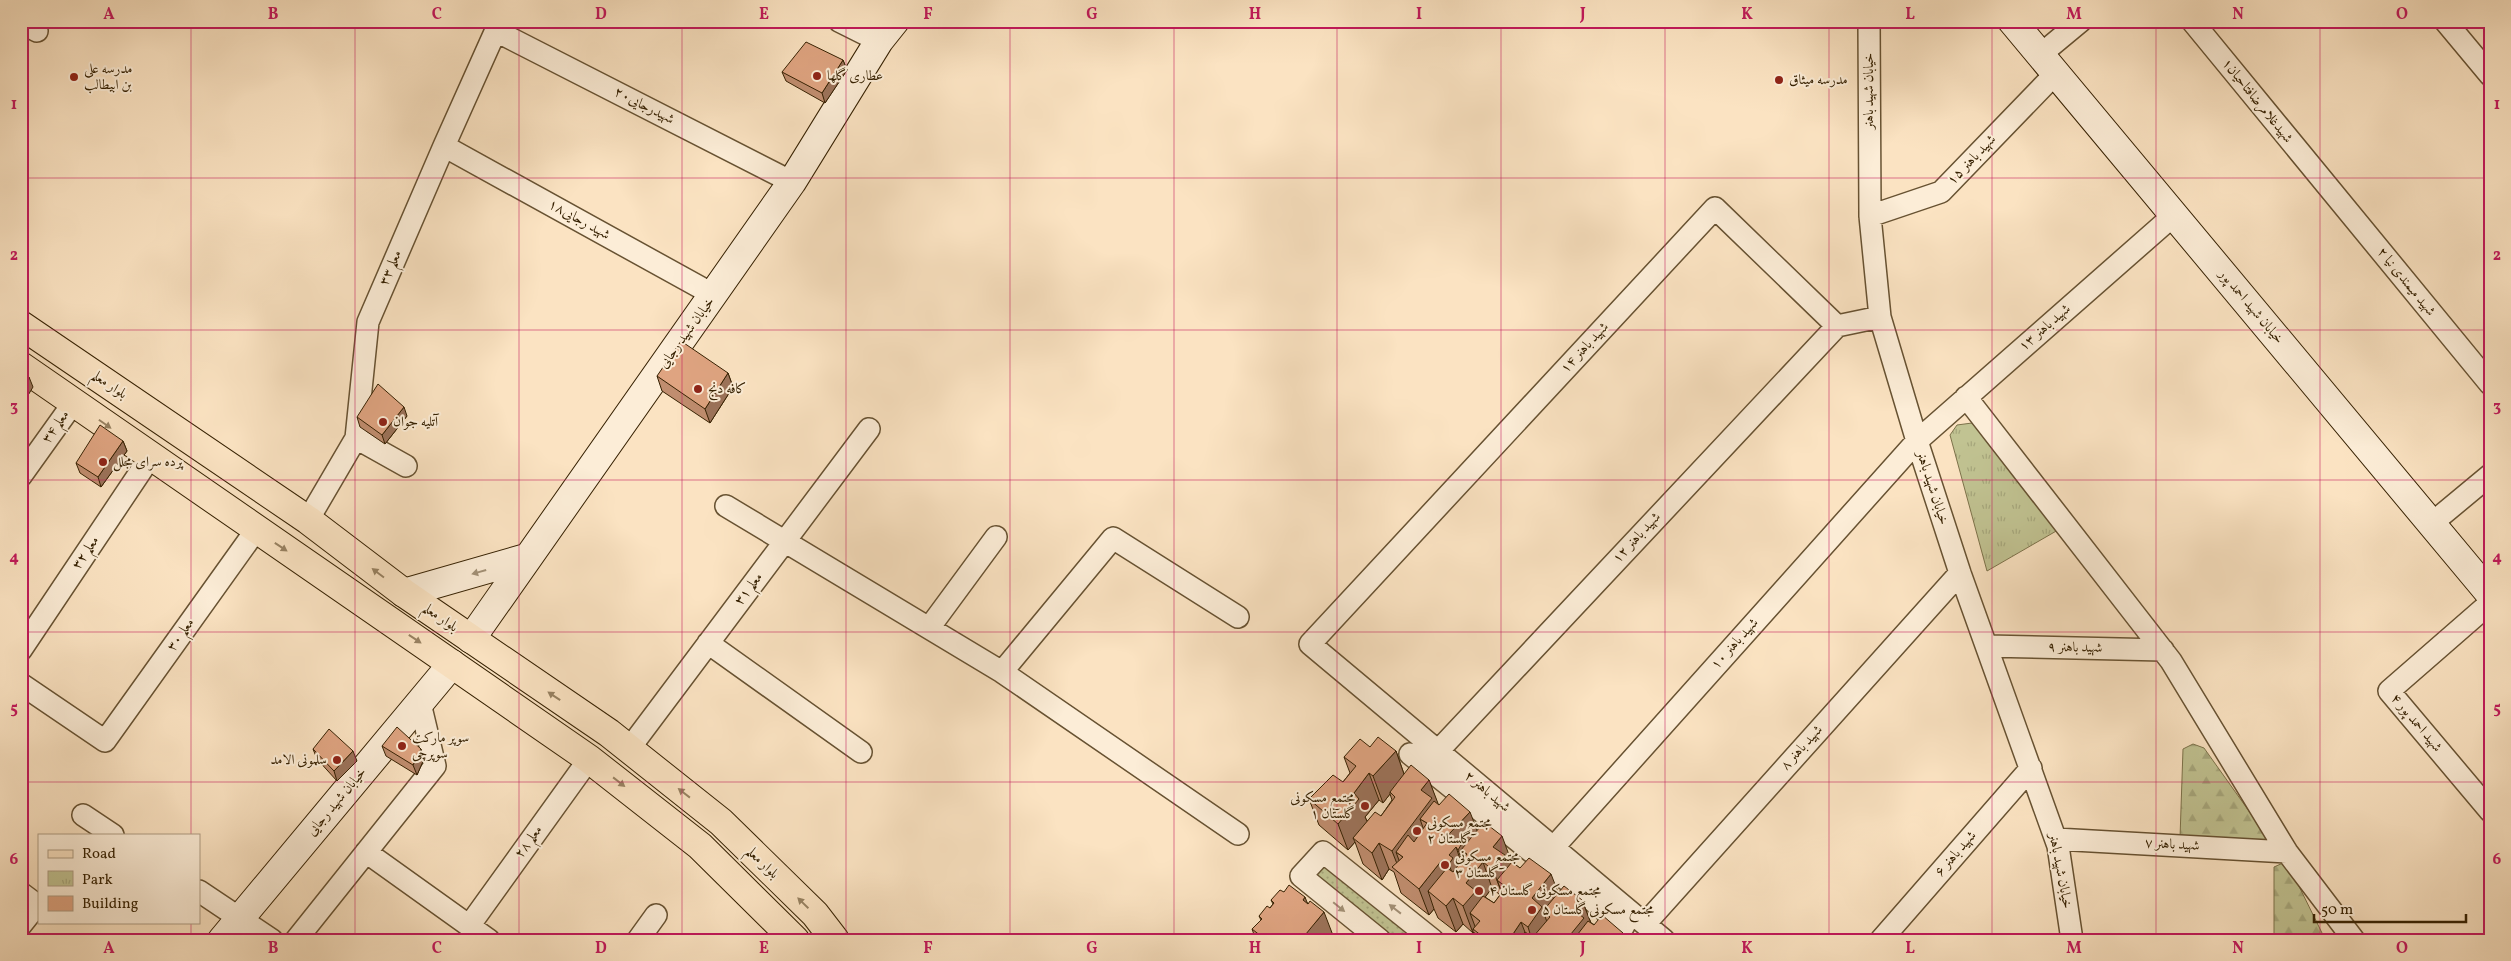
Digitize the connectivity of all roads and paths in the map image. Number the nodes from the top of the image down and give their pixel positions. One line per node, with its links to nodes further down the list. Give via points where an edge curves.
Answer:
1 (839, 21): 8 (street)
2 (1869, 21): 15 (street, خیابان شهید باهنر)
3 (2012, 21): 9 (street, خیابان شهید احمد پور)
4 (2081, 21): 9 (street, شهید باهنر ۱۵)
5 (2192, 21): 12 (street, شهیدغلامرضافتاحیان۱)
6 (2445, 21): 10 (street)
7 (498, 26): 11 (street, معلم ۳۳); 13 (street, شهیدرجایی۲۰)
8 (887, 31): 13 (street, خیابان شهید رجایی)
9 (2048, 64): 14 (street, خیابان شهید احمد پور); 15 (street, شهید باهنر ۱۵, via 1941,192)
10 (2483, 67)
11 (444, 146): 16 (street, شهید رجایی۱۸); 25 (street, معلم ۳۳, via 368,322)
12 (2323, 180): 21 (street, شهید میمندی نیا ۲)
13 (792, 182): 16 (street, خیابان شهید رجایی)
14 (2174, 214): 22 (street, شهید باهنر ۱۳); 33 (street, خیابان شهید احمد پور)
15 (1870, 216): 17 (street, خیابان شهید باهنر)
16 (714, 295): 37 (street, خیابان شهید رجایی)
17 (1880, 317): 19 (street); 26 (street, خیابان شهید باهنر)
18 (21, 325): 32 (main road, بلوار معلم)
19 (1836, 326): 46 (street, شهید باهنر ۱۴, via 1715,208); 55 (street, شهید باهنر ۱۲)
20 (21, 366): 23 (main road)
21 (2490, 384)
22 (1966, 397): 26 (street, شهید باهنر ۱۳); 49 (street)
23 (74, 402): 27 (main road, one-way to 27); 30 (street, معلم ۳۴)
24 (869, 429): 36 (street, معلم ۳۱)
25 (356, 438): 28 (street); 32 (street, معلم ۳۳)
26 (1917, 441): 38 (street, خیابان شهید باهنر); 65 (street, شهید باهنر ۱۰)
27 (152, 456): 34 (main road); 48 (street, معلم ۳۲)
28 (406, 466)
29 (2490, 475): 33 (street)
30 (21, 476)
31 (726, 506): 36 (street)
32 (308, 520): 39 (main road, بلوار معلم, one-way to 32)
33 (2431, 524): 40 (street, خیابان شهید احمد پور)
34 (256, 530): 50 (main road, one-way to 50); 52 (street, معلم ۳۰, via 105,741)
35 (996, 537): 43 (street)
36 (785, 541): 43 (street); 45 (street, معلم ۳۱)
37 (526, 558): 39 (street, one-way to 39); 44 (street, خیابان شهید رجایی)
38 (1960, 572): 47 (street, خیابان شهید باهنر); 74 (street, شهید باهنر ۸)
39 (404, 593): 44 (main road, بلوار معلم)
40 (2490, 594)
41 (2490, 603): 60 (street, شهید احمد پور ۴, via 2389,691)
42 (1238, 617): 51 (street, via 1113,538)
43 (930, 628): 51 (street)
44 (471, 639): 50 (main road); 54 (main road, بلوار معلم, one-way to 44)
45 (708, 643): 54 (street, معلم ۳۱); 56 (street)
46 (1310, 644): 55 (street, شهید باهنر ۲)
47 (1987, 646): 49 (street, شهید باهنر ۹); 59 (street, خیابان شهید باهنر)
48 (21, 650)
49 (2163, 650): 67 (street)
50 (452, 664): 53 (street, خیابان شهید رجایی); 58 (main road)
51 (1002, 672): 63 (street)
52 (21, 684)
53 (420, 703): 66 (street, via 435,766); 71 (street, خیابان شهید رجایی)
54 (629, 749): 81 (main road, بلوار معلم, one-way to 54, via 815,914 721,822)
55 (1438, 751): 65 (street, شهید باهنر ۲)
56 (861, 752)
57 (1410, 754): 74 (street)
58 (590, 759): 73 (street, معلم ۲۸); 75 (main road, one-way to 75, via 700,846)
59 (2031, 768): 64 (street, خیابان شهید باهنر); 85 (street, شهید باهنر ۶)
60 (2490, 811)
61 (82, 815): 62 (street)
62 (111, 834)
63 (1238, 834)
64 (2056, 839): 67 (street, شهید باهنر ۷); 86 (street, خیابان شهید باهنر)
65 (1553, 848): 74 (street, شهید باهنر ۲)
66 (366, 852): 73 (street); 78 (street)
67 (2287, 852): 87 (street)
68 (200, 892): 71 (street)
69 (21, 893): 72 (street, via 37,905)
70 (656, 915): 80 (street)
71 (241, 918): 76 (street, خیابان شهید رجایی); 77 (street)
72 (21, 925)
73 (469, 926): 79 (street)
74 (1643, 932): 84 (street, شهید باهنر ۲)
75 (791, 938)
76 (222, 940)
77 (272, 940)
78 (296, 940)
79 (489, 940)
80 (638, 940)
81 (835, 940)
82 (1380, 940): 83 (street, one-way to 82, via 1323,852 1300,876)
83 (1433, 940)
84 (1664, 940)
85 (1881, 940)
86 (2072, 940)
87 (2354, 940)

